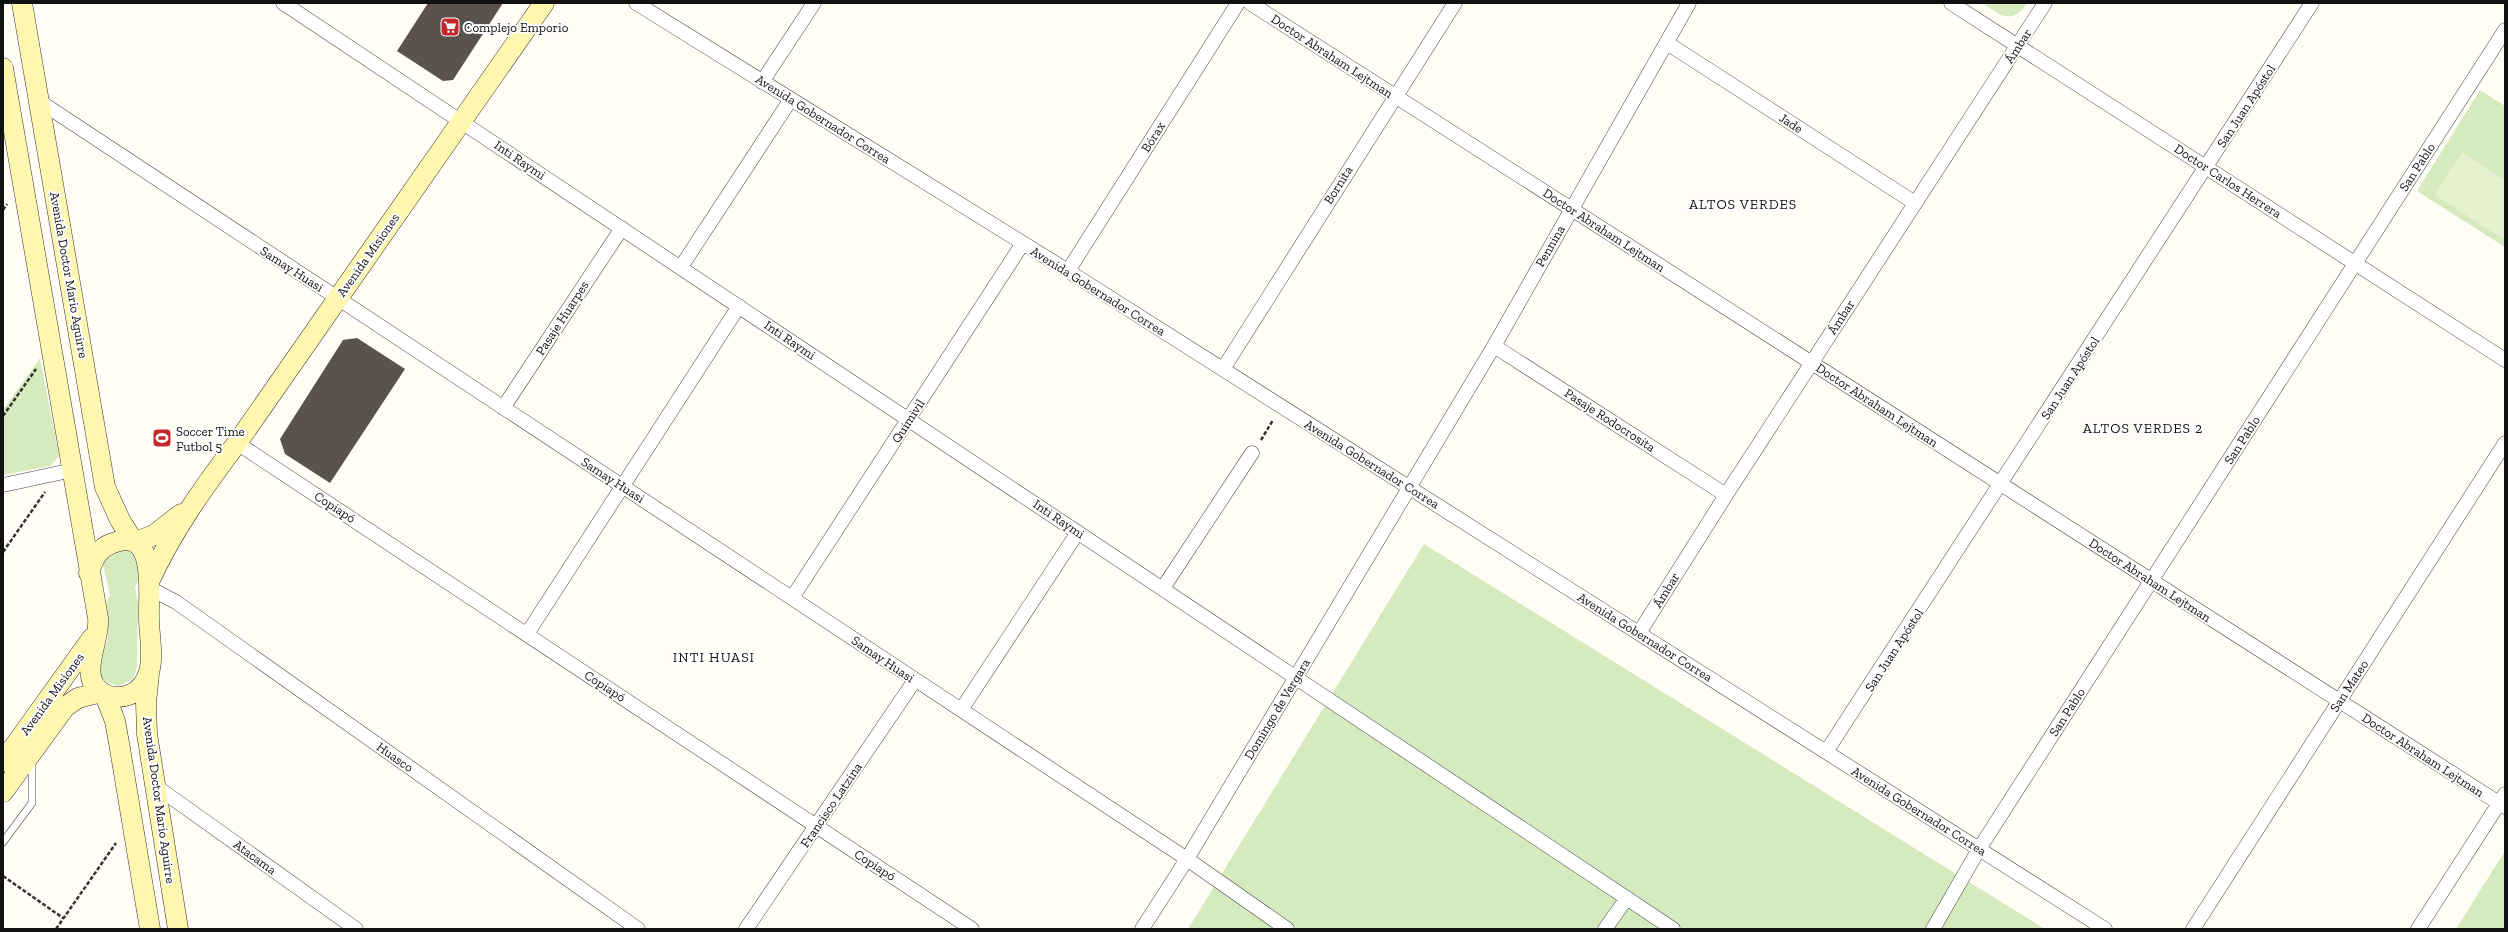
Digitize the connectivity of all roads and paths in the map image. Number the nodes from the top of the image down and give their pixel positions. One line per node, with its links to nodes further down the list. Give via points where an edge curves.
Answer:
1 (22, 3): 21 (main road, Avenida Doctor Mario Aguirre)
2 (544, 3): 22 (main road, Avenida Misiones)
3 (636, 3): 13 (street, Avenida Gobernador Correa)
4 (814, 3): 18 (street)
5 (1238, 3): 30 (street, Bórax)
6 (1250, 3): 19 (street, Doctor Abraham Lejtman)
7 (1455, 3): 19 (street, Bornita)
8 (1689, 3): 15 (street, Pennina)
9 (1951, 3): 16 (street, Doctor Carlos Herrera)
10 (2045, 3): 16 (street, Ámbar)
11 (2312, 3): 23 (street, San Juan Apóstol)
12 (285, 4): 22 (street, Inti Raymi)
13 (651, 7): 18 (street, Avenida Gobernador Correa)
14 (2505, 30): 28 (street, San Pablo)
15 (1667, 42): 24 (street, Jade); 25 (street, Pennina)
16 (2018, 46): 23 (street, Doctor Carlos Herrera); 24 (street, Ámbar)
17 (3, 68): 33 (main road)
18 (762, 82): 20 (street, Avenida Gobernador Correa)
19 (1394, 96): 25 (street, Doctor Abraham Lejtman); 37 (street, Bornita)
20 (791, 99): 27 (street, Avenida Gobernador Correa); 29 (street)
21 (39, 102): 31 (street, Samay Huasi); 53 (main road, Avenida Doctor Mario Aguirre, via 105,487 120,520)
22 (462, 122): 26 (street, Inti Raymi); 31 (main road, Avenida Misiones)
23 (2206, 167): 28 (street, Doctor Carlos Herrera); 47 (street, San Juan Apóstol)
24 (1915, 203): 36 (street, Ámbar)
25 (1571, 209): 34 (street, Pennina); 36 (street, Doctor Abraham Lejtman)
26 (622, 228): 29 (street, Inti Raymi); 39 (street, Pasaje Huarpes)
27 (1023, 243): 30 (street, Avenida Gobernador Correa); 41 (street, Quimivil)
28 (2355, 263): 35 (street, Doctor Carlos Herrera); 56 (street, San Pablo)
29 (681, 268): 32 (street, Inti Raymi)
30 (1068, 271): 37 (street, Avenida Gobernador Correa)
31 (338, 298): 39 (street, Samay Huasi); 42 (main road, Avenida Misiones)
32 (739, 306): 41 (street, Inti Raymi); 48 (street)
33 (52, 346): 40 (path); 45 (main road)
34 (1494, 346): 49 (street, Pennina); 50 (street, Pasaje Rodocrosita)
35 (2505, 360)
36 (1811, 363): 47 (street, Doctor Abraham Lejtman); 50 (street, Ámbar)
37 (1222, 369): 38 (street, Avenida Gobernador Correa)
38 (1282, 407): 44 (path); 49 (street, Avenida Gobernador Correa)
39 (503, 408): 48 (street, Samay Huasi)
40 (3, 416)
41 (909, 419): 52 (street, Inti Raymi); 59 (street, Quimivil)
42 (237, 443): 51 (main road, Avenida Misiones); 62 (street, Copiapó)
43 (2505, 444): 67 (street, San Mateo)
44 (1252, 453): 58 (street)
45 (66, 471): 46 (street); 54 (path); 55 (main road)
46 (3, 485)
47 (2001, 485): 56 (street, Doctor Abraham Lejtman); 70 (street, San Juan Apóstol)
48 (622, 487): 59 (street, Samay Huasi); 62 (street)
49 (1410, 488): 61 (street, Avenida Gobernador Correa); 64 (street, Domingo de Vergara)
50 (1726, 495): 61 (street, Ámbar)
51 (190, 506): 53 (main road, Avenida Misiones, via 154,535); 57 (main road, Avenida Misiones, via 161,557)
52 (1078, 532): 58 (street, Inti Raymi); 68 (street)
53 (134, 542): 55 (main road, Avenida Misiones, via 115,542 102,548); 57 (main road, Avenida Doctor Mario Aguirre, via 144,554)
54 (3, 552)
55 (89, 573): 60 (main road)
56 (2151, 581): 67 (street, Doctor Abraham Lejtman); 78 (street, San Pablo)
57 (149, 585): 63 (main road, Avenida Doctor Mario Aguirre); 87 (street, Huasco)
58 (1163, 588): 64 (street, Inti Raymi)
59 (792, 598): 65 (street, Samay Huasi)
60 (98, 625): 66 (main road, via 90,668 93,683); 71 (main road, Avenida Misiones, via 73,667)
61 (1639, 633): 70 (street, Avenida Gobernador Correa)
62 (527, 634): 76 (street, Copiapó)
63 (150, 671): 66 (main road, via 142,685 131,694 116,697); 72 (main road, Avenida Doctor Mario Aguirre, via 146,718)
64 (1296, 677): 79 (street, Domingo de Vergara); 81 (street, Inti Raymi)
65 (915, 680): 68 (street, Samay Huasi); 76 (street, Francisco Latzina)
66 (103, 693): 69 (main road, Avenida Misiones, via 71,702); 75 (main road, via 115,721)
67 (2340, 702): 74 (street, Doctor Abraham Lejtman); 96 (street, San Mateo)
68 (961, 710): 79 (street, Samay Huasi)
69 (32, 751): 73 (main road, Avenida Misiones); 77 (lane, via 32,803)
70 (1826, 752): 78 (street, Avenida Gobernador Correa)
71 (3, 761)
72 (154, 785): 85 (main road, Avenida Doctor Mario Aguirre); 86 (street, Atacama)
73 (3, 792)
74 (2503, 802): 97 (street)
75 (132, 820): 82 (path); 84 (main road)
76 (817, 826): 88 (street, Francisco Latzina); 89 (street, Copiapó)
77 (3, 842)
78 (1979, 849): 94 (street, San Pablo); 95 (street, Avenida Gobernador Correa)
79 (1187, 859): 90 (street, Domingo de Vergara); 91 (street, Samay Huasi)
80 (3, 876): 82 (path)
81 (1627, 898): 92 (street); 93 (street, Inti Raymi)
82 (63, 918): 83 (path)
83 (56, 929)
84 (150, 929)
85 (178, 929)
86 (356, 929)
87 (638, 929)
88 (746, 929)
89 (972, 929)
90 (1142, 929)
91 (1287, 929)
92 (1605, 929)
93 (1673, 929)
94 (1933, 929)
95 (2105, 929)
96 (2193, 929)
97 (2418, 929)

